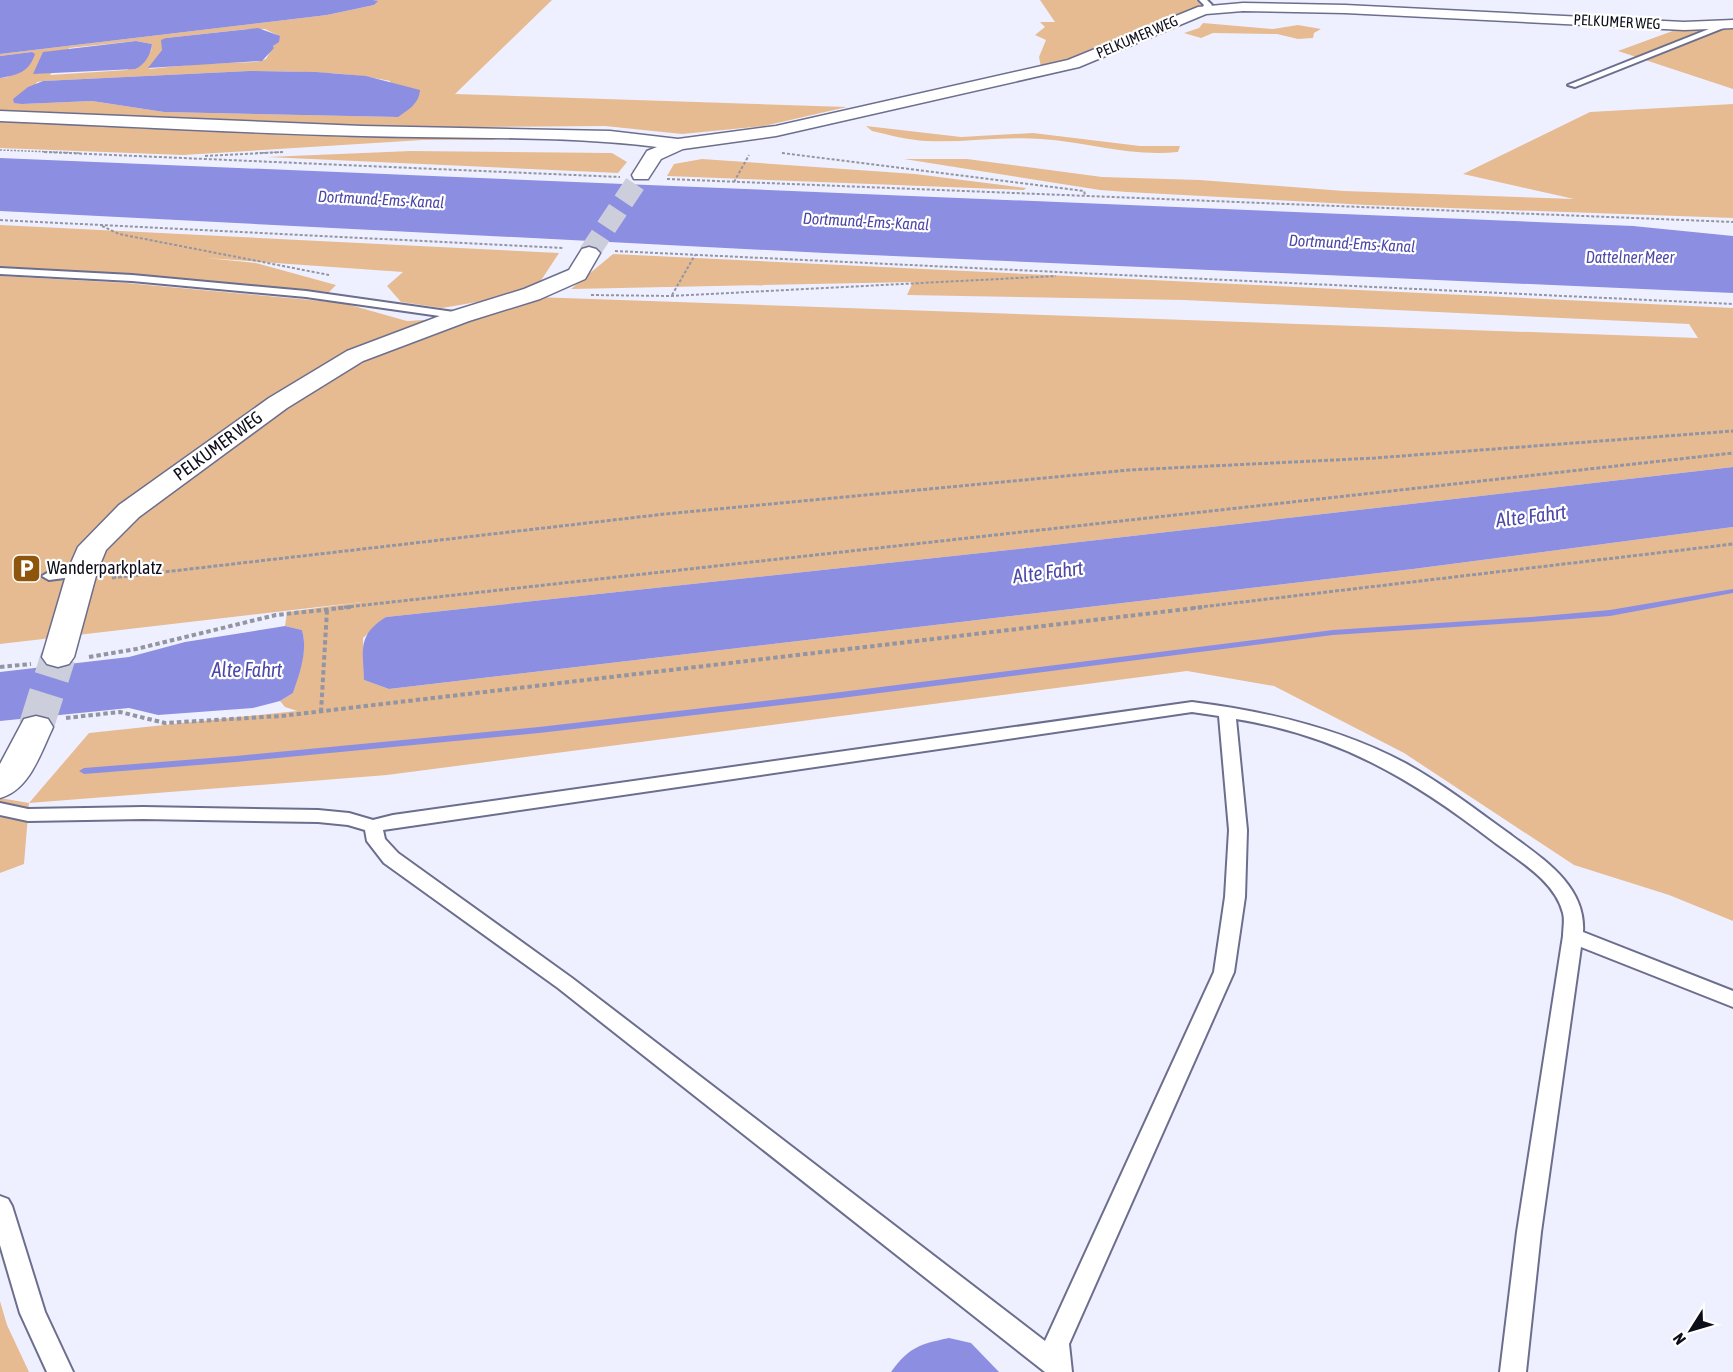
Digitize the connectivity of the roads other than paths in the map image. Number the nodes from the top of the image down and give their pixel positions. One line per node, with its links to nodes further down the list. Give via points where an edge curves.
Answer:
1 (1203, 5): 2 (street, PELKUMER WEG, via 1684,26); 5 (street, PELKUMER WEG, via 1073,64 776,131)
2 (1730, 24): 3 (lane, PELKUMER WEG)
3 (1572, 85)
4 (0, 116): 5 (street, via 362,131 570,134)
5 (678, 144): 6 (street, PELKUMER WEG, via 654,155)
6 (633, 176)
7 (589, 253): 9 (street, PELKUMER WEG, via 577,274 532,294)
8 (0, 271): 9 (lane, PELKUMER WEG, via 306,294)
9 (461, 316): 11 (street, PELKUMER WEG, via 355,356 278,404 112,526 93,547)
10 (49, 576): 11 (lane)
11 (80, 577): 12 (street, PELKUMER WEG)
12 (57, 660)
13 (1227, 711): 17 (lane, via 1192,707 540,798); 18 (lane, via 1292,726 1384,760 1454,802 1554,877 1573,913); 21 (lane, via 1238,830 1235,897 1224,972 1056,1344)
14 (36, 727): 15 (street, via 15,769)
15 (0, 786)
16 (0, 809): 17 (lane, via 28,815 307,816 349,819)
17 (373, 826): 21 (lane, via 376,841 391,858 565,983)
18 (1573, 936): 19 (lane); 23 (lane, via 1529,1233)
19 (1733, 999)
20 (0, 1206): 22 (lane, via 33,1313)
21 (1058, 1369)
22 (60, 1372)
23 (1513, 1372)

